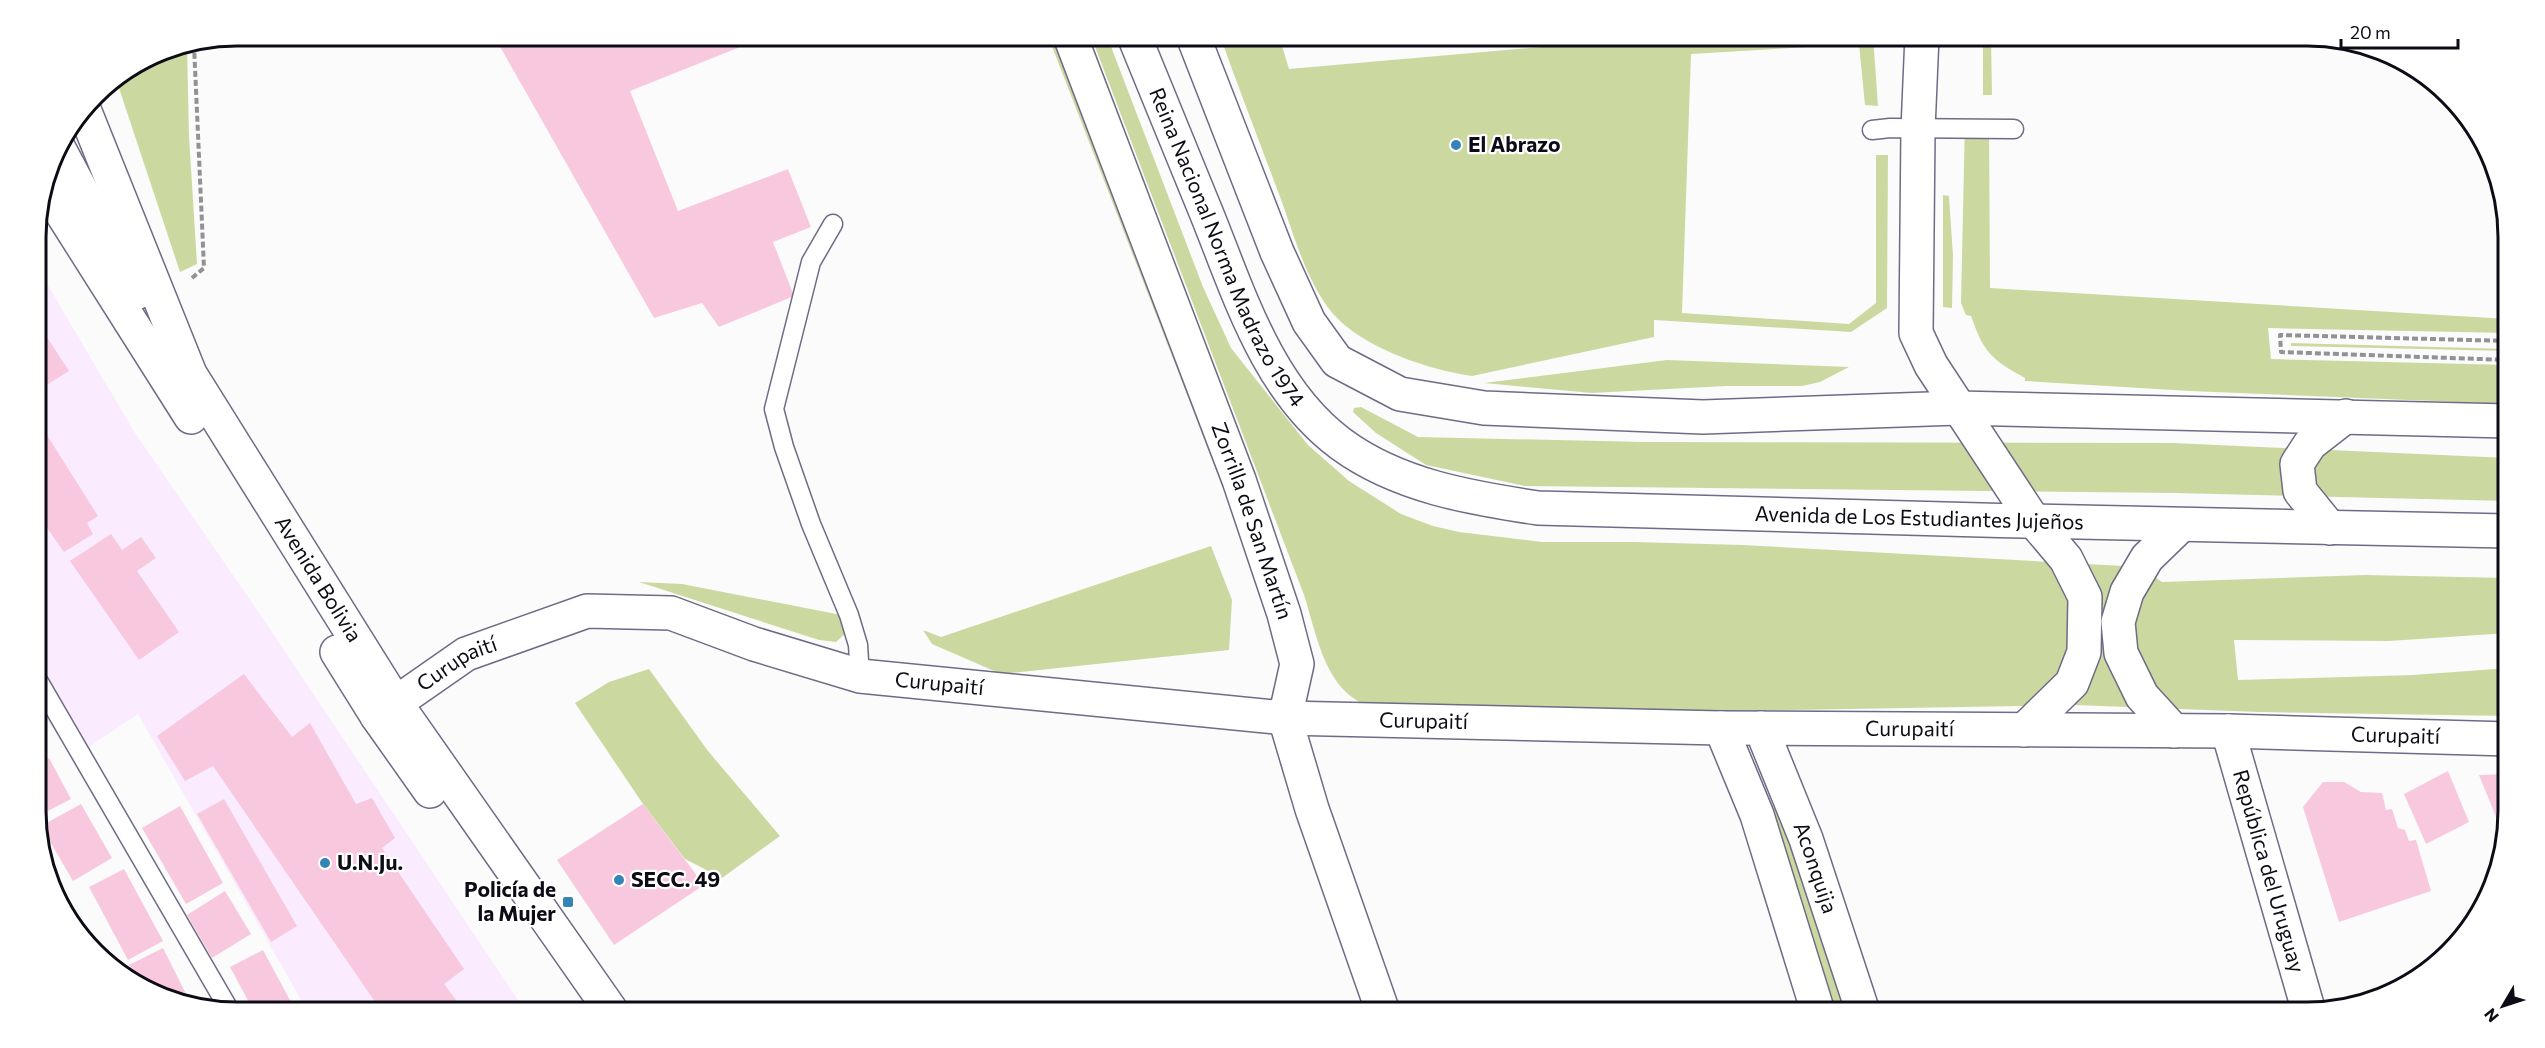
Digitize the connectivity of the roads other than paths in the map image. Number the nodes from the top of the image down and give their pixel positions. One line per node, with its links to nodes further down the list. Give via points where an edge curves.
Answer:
1 (1074, 46): 24 (street, Zorrilla de San Martín, via 1239,480 1284,614 1297,664)
2 (1138, 46): 16 (street, Reina Nacional Norma Madrazo 1974, via 1237,288 1278,375 1311,417)
3 (1197, 46): 13 (street, via 1277,252 1309,322 1337,361 1400,394 1484,408 1703,417)
4 (1918, 46): 6 (street)
5 (88, 119): 12 (street, Avenida Bolivia)
6 (1918, 129): 7 (lane); 8 (lane); 13 (street, via 1916,333 1930,365)
7 (2014, 129)
8 (1872, 130)
9 (64, 158): 12 (street, via 148,314)
10 (51, 196): 23 (street, Avenida Bolivia)
11 (833, 224): 21 (lane, via 811,262 774,409 811,524 849,615 858,645)
12 (190, 374): 23 (street, Avenida Bolivia)
13 (1958, 408): 14 (street); 17 (street)
14 (2346, 416): 15 (street); 19 (street, via 2310,444 2297,464 2300,491)
15 (2498, 421)
16 (1342, 445): 17 (street, Avenida de Los Estudiantes Jujeños, via 1434,489 1538,508)
17 (2033, 520): 18 (street, Avenida de Los Estudiantes Jujeños); 27 (street, via 2066,559 2085,597 2084,652 2072,683)
18 (2180, 526): 19 (street, Avenida de Los Estudiantes Jujeños); 28 (street, via 2147,558 2127,592 2118,622 2121,653 2142,696)
19 (2330, 528): 20 (street, Avenida de Los Estudiantes Jujeños)
20 (2498, 531)
21 (860, 676): 23 (street, Curupaití, via 670,613 587,611 466,654); 24 (street, Curupaití)
22 (46, 694): 31 (lane)
23 (386, 709): 36 (street, Avenida Bolivia); 37 (street, Avenida Bolivia)
24 (1285, 718): 25 (street, Curupaití); 32 (street, Zorrilla de San Martín, via 1312,809)
25 (1722, 728): 26 (street, Curupaití); 33 (street, Aconquija, via 1758,815)
26 (1761, 728): 27 (street, Curupaití); 34 (street, Aconquija, via 1806,839)
27 (2024, 730): 28 (street, Curupaití)
28 (2174, 731): 29 (street, Curupaití)
29 (2228, 731): 30 (street, Curupaití); 35 (street, República del Uruguay)
30 (2498, 739)
31 (224, 1001)
32 (1379, 1001)
33 (1815, 1001)
34 (1859, 1001)
35 (2306, 1001)
36 (578, 1002)
37 (604, 1002)

